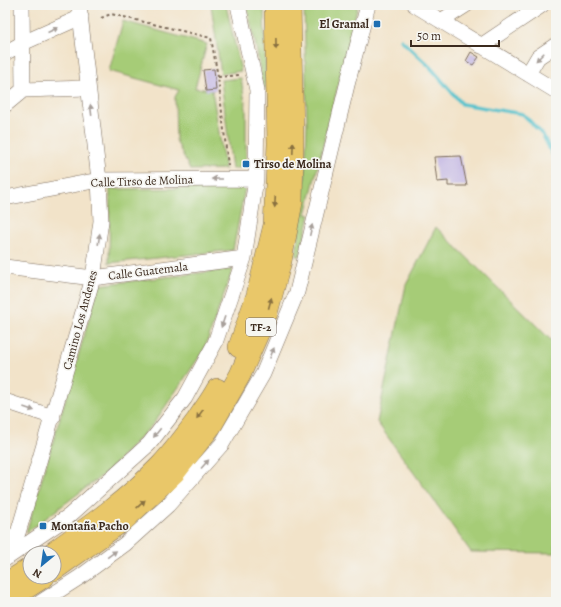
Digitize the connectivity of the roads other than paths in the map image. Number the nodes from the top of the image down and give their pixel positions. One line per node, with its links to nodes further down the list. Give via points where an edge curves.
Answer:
1 (22, 5): 11 (street)
2 (238, 5): 20 (street, via 257,90)
3 (275, 5): 29 (highway, TF-2, one-way to 29, via 278,144 274,225 257,294 239,347 212,397 162,464 129,496)
4 (290, 5): 31 (highway, TF-2, one-way to 4, via 124,520 175,472 211,426 240,375 267,313 282,261 292,202)
5 (368, 5): 33 (street, one-way to 5, via 125,544 168,505 222,444 263,374 296,292)
6 (415, 5): 10 (street)
7 (466, 5): 10 (street)
8 (542, 5): 13 (street)
9 (80, 11): 11 (street, one-way to 9); 16 (street, Camino Los Andenes)
10 (442, 21): 13 (street)
11 (23, 43): 14 (street); 17 (street)
12 (556, 45): 15 (street, one-way to 15, via 538,57)
13 (480, 46): 15 (street)
14 (5, 53)
15 (528, 74): 18 (street)
16 (88, 88): 17 (street); 21 (street, Camino Los Andenes, one-way to 16)
17 (23, 90): 19 (street)
18 (556, 91)
19 (5, 104)
20 (256, 179): 21 (street, Calle Tirso de Molina, one-way to 21); 23 (street)
21 (99, 180): 22 (street, Calle Tirso de Molina); 25 (street, Camino Los Andenes, one-way to 21, via 101,221)
22 (5, 198)
23 (244, 258): 25 (street, Calle Guatemala); 30 (street, one-way to 30, via 215,343 185,398 149,444 69,516)
24 (5, 267): 25 (street, Calle Guatemala)
25 (93, 278): 27 (street, Camino Los Andenes)
26 (5, 401): 27 (street, one-way to 27)
27 (53, 417): 28 (street, Camino Los Andenes, via 18,533)
28 (5, 543)
29 (62, 546)
30 (5, 559)
31 (62, 564)
32 (22, 573): 34 (highway)
33 (80, 576): 37 (street); 38 (street)
34 (5, 584)
35 (32, 585): 36 (highway)
36 (5, 602)
37 (41, 602)
38 (56, 602)

